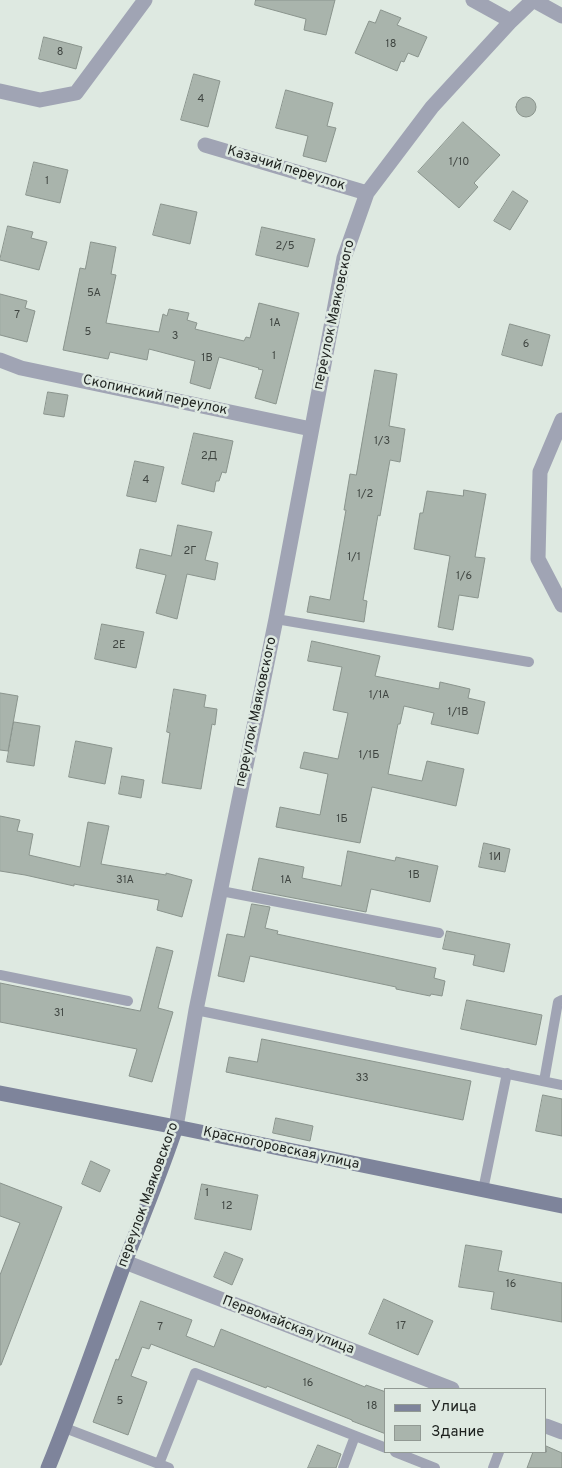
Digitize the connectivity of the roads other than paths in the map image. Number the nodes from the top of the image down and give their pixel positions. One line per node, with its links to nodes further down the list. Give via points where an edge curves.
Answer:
1 (145, 0): 6 (street, via 76,93 40,100)
2 (473, 0): 5 (street)
3 (533, 0): 4 (street); 5 (street, переулок Маяковского)
4 (562, 16)
5 (511, 22): 8 (street, переулок Маяковского, via 432,106)
6 (0, 90)
7 (205, 145): 8 (street, Казачий переулок)
8 (367, 193): 11 (street, переулок Маяковского, via 344,258)
9 (0, 360): 11 (street, Скопинский переулок, via 21,368)
10 (562, 420): 12 (street, via 540,472 538,559)
11 (311, 429): 13 (street, переулок Маяковского)
12 (562, 605)
13 (276, 619): 14 (lane); 15 (street, переулок Маяковского)
14 (529, 662)
15 (221, 891): 16 (lane); 20 (street, переулок Маяковского)
16 (439, 933)
17 (0, 976): 19 (lane)
18 (562, 1000): 22 (lane, via 558,1002)
19 (128, 1001)
20 (196, 1010): 21 (lane); 25 (street, переулок Маяковского)
21 (507, 1074): 22 (lane); 26 (lane)
22 (544, 1081): 23 (lane)
23 (562, 1085)
24 (0, 1093): 25 (street, Красногоровская улица)
25 (176, 1127): 26 (street, Красногоровская улица); 28 (street, переулок Маяковского)
26 (484, 1190): 27 (street, Красногоровская улица)
27 (562, 1206)
28 (125, 1262): 29 (street, Первомайская улица); 31 (street, переулок Маяковского)
29 (449, 1388)
30 (547, 1426): 32 (street)
31 (65, 1428): 37 (lane); 38 (street, переулок Маяковского)
32 (562, 1432)
33 (356, 1436): 34 (lane); 37 (lane, via 195,1373); 39 (lane)
34 (384, 1447)
35 (398, 1453): 40 (lane)
36 (499, 1453): 41 (lane)
37 (164, 1466)
38 (48, 1468)
39 (343, 1468)
40 (436, 1468)
41 (493, 1468)

